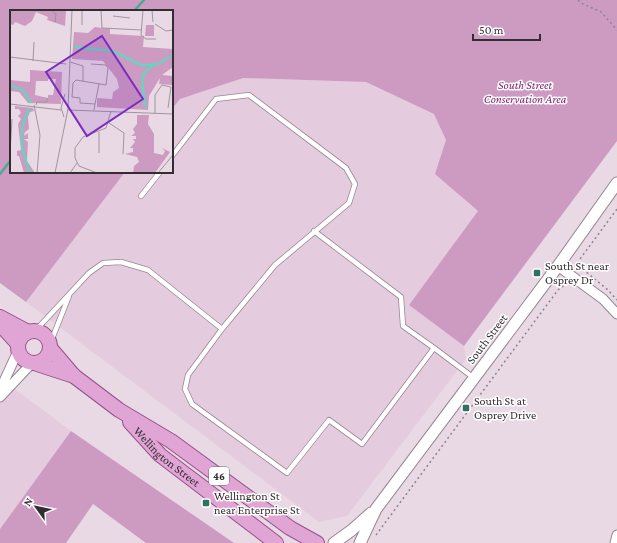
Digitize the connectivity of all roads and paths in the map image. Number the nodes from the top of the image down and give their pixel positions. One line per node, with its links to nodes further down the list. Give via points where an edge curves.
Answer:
1 (578, 0): 2 (path, via 601,12)
2 (617, 30)
3 (173, 155): 8 (lane, via 216,99 249,95 346,168 355,184 349,202)
4 (159, 173): 6 (lane)
5 (617, 183): 9 (street, South Street)
6 (142, 196)
7 (617, 209): 12 (path, via 580,259 578,267)
8 (314, 231): 16 (lane, via 275,265); 20 (lane, via 401,297 403,326)
9 (558, 266): 13 (street, via 603,299); 23 (street, South Street)
10 (567, 282): 29 (path, via 558,290)
11 (71, 292): 16 (lane, via 103,263 121,262 148,270); 17 (lane); 18 (lane)
12 (617, 300)
13 (617, 314)
14 (0, 317): 17 (main road, 46)
15 (0, 324): 19 (main road, 46)
16 (222, 329): 20 (lane, via 188,375 185,389 192,404 286,473 328,420 362,444)
17 (32, 331): 18 (main road, 46, via 45,335); 19 (main road, via 20,339)
18 (51, 346): 21 (main road, via 46,359); 22 (main road, Wellington Street / 46)
19 (18, 348): 21 (main road, 46, via 23,360); 24 (street)
20 (434, 348): 23 (lane)
21 (34, 364): 22 (main road, Wellington Street / 46); 25 (street)
22 (74, 376): 26 (main road, Wellington Street / 46)
23 (474, 378): 27 (street, South Street)
24 (0, 390)
25 (0, 397)
26 (119, 410): 30 (main road, Wellington Street / 46, via 160,455); 31 (main road, Wellington Street / 46, via 171,441 290,528)
27 (376, 509): 32 (street, South Street); 33 (street, South Street)
28 (617, 535): 34 (street)
29 (375, 536)
30 (276, 543)
31 (317, 543)
32 (334, 543)
33 (360, 543)
34 (615, 543)

